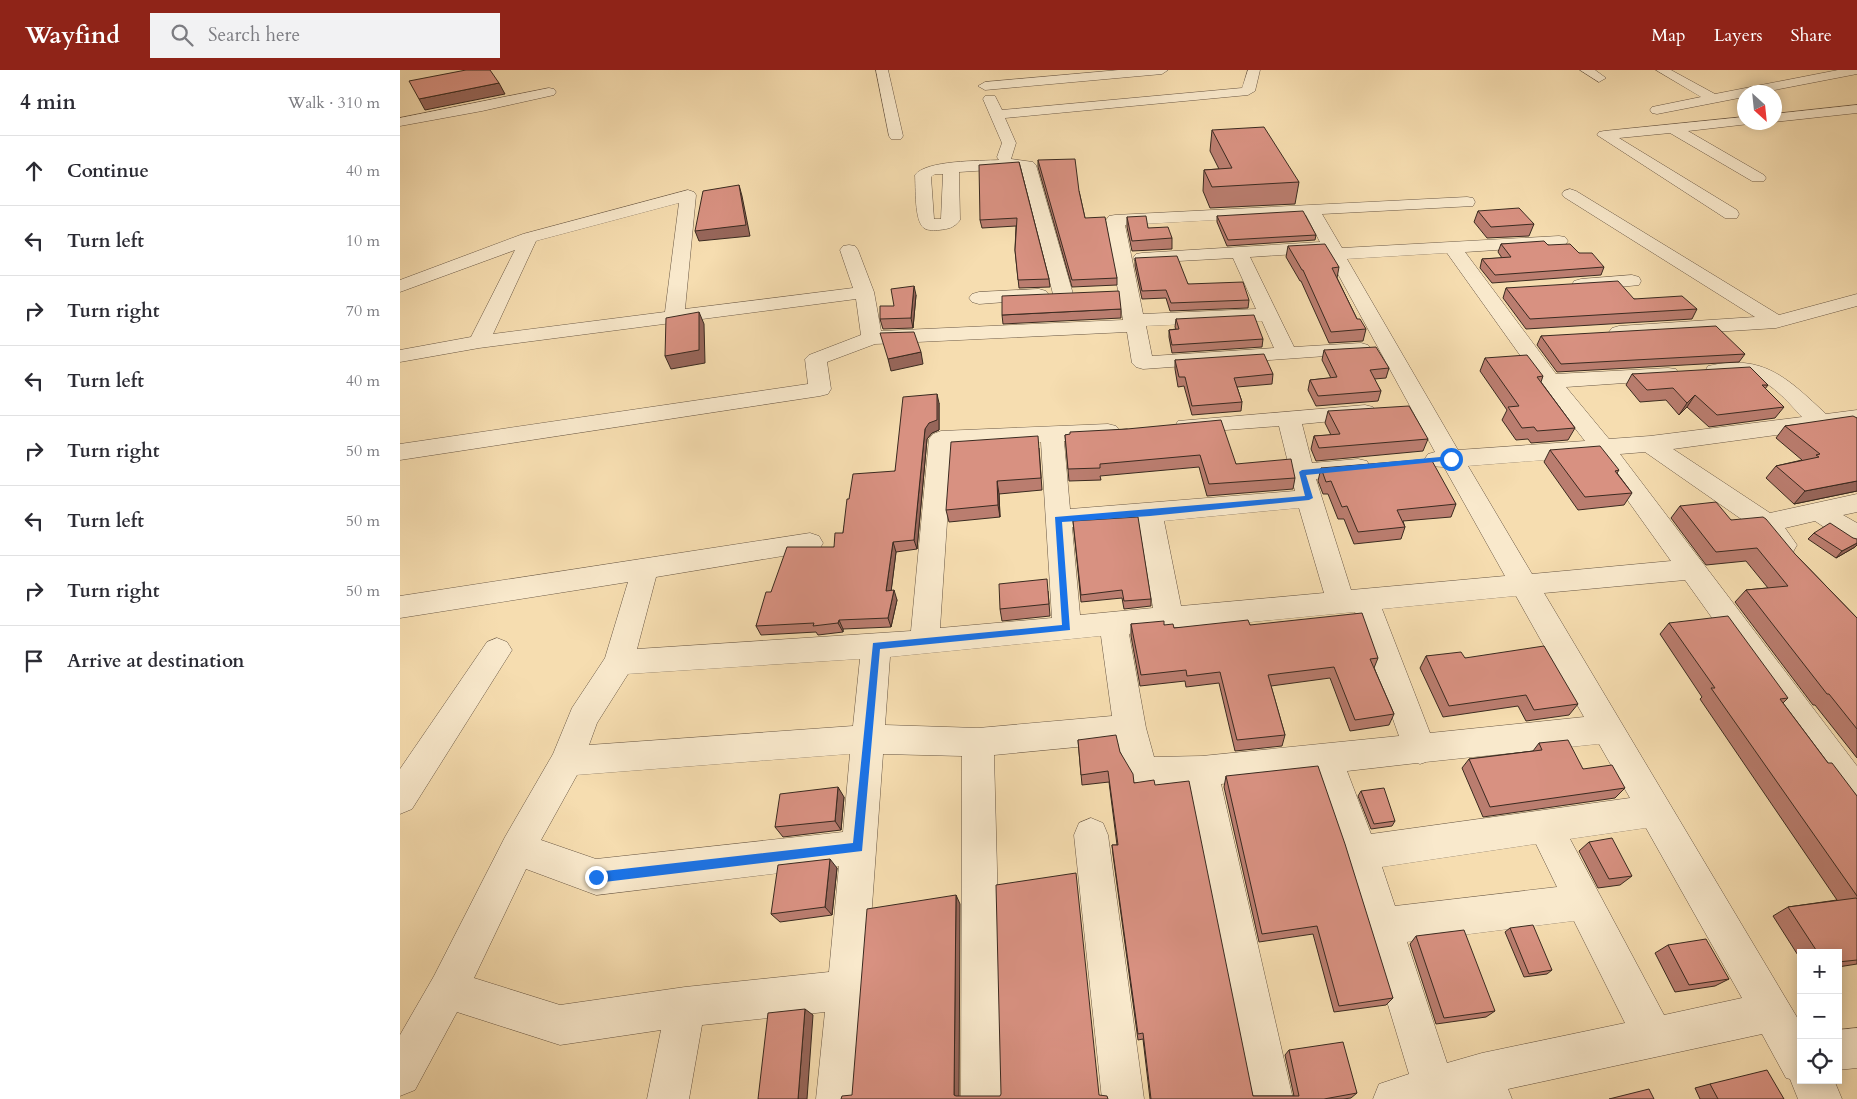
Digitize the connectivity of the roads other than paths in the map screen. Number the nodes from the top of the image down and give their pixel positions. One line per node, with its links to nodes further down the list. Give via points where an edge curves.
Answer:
1 (882, 70): 23 (street)
2 (978, 70): 13 (street)
3 (1162, 70): 13 (street)
4 (1254, 70): 18 (street, via 1248,91)
5 (1586, 70): 10 (street)
6 (1662, 70): 15 (street)
7 (1857, 70): 8 (street)
8 (1841, 73): 11 (street); 12 (street)
9 (1765, 77): 12 (street)
10 (1599, 78)
11 (1857, 79)
12 (1780, 84): 15 (street)
13 (985, 86): 18 (street)
14 (549, 92): 20 (street)
15 (1714, 99): 17 (street)
16 (1857, 109): 19 (street)
17 (1657, 110)
18 (997, 114): 24 (street, via 1010,143)
19 (1782, 117)
20 (400, 122)
21 (1737, 122): 22 (street)
22 (1674, 129): 26 (street); 30 (street, via 1604,135)
23 (896, 136)
24 (1005, 157)
25 (951, 168): 43 (street, via 1028,165 1072,294)
26 (1758, 178)
27 (1570, 194): 47 (street)
28 (1467, 202): 29 (street)
29 (1311, 209): 31 (street); 36 (street)
30 (1731, 214)
31 (1264, 231): 36 (street); 37 (street); 38 (street, via 1115,220)
32 (529, 238): 40 (street); 46 (street, via 688,195); 51 (street)
33 (1560, 241): 34 (street)
34 (1452, 248): 36 (street); 55 (street, via 1496,290 1528,338)
35 (849, 250): 42 (street)
36 (1333, 250): 52 (street)
37 (1239, 252): 38 (street); 45 (street)
38 (1123, 259): 48 (street, via 1119,292)
39 (1632, 281): 41 (street)
40 (400, 286)
41 (1564, 286)
42 (864, 292): 46 (street); 50 (street)
43 (979, 298)
44 (1857, 300): 47 (street)
45 (1268, 315): 48 (street); 53 (street)
46 (674, 318): 51 (street)
47 (1776, 322): 49 (street)
48 (1134, 323): 50 (street); 53 (street, via 1143,363)
49 (1598, 333)
50 (872, 338): 65 (street, via 816,359 820,389)
51 (479, 342): 54 (street)
52 (1387, 347): 53 (street); 56 (street)
53 (1287, 354)
54 (400, 356)
55 (1550, 381): 59 (street, via 1757,371 1769,376); 64 (street)
56 (1403, 409): 58 (street); 66 (street)
57 (1857, 417): 59 (street)
58 (1289, 419): 60 (street); 69 (street)
59 (1821, 422): 63 (street)
60 (1160, 427)
61 (1131, 429): 62 (street)
62 (1052, 435): 74 (street); 87 (street, via 941,439)
63 (1650, 444): 64 (street); 75 (street)
64 (1602, 447): 66 (street); 80 (street)
65 (400, 452)
66 (1451, 459): 67 (street); 81 (street)
67 (1411, 462)
68 (1382, 465): 69 (street)
69 (1302, 472): 70 (street)
70 (1309, 498): 73 (street); 82 (street)
71 (1857, 503): 72 (street)
72 (1818, 511): 75 (street); 76 (street)
73 (1150, 513): 74 (street); 84 (street)
74 (1058, 519): 86 (street)
75 (1766, 523): 78 (street)
76 (1857, 536)
77 (810, 543): 79 (street)
78 (1800, 564)
79 (645, 569): 83 (street); 90 (street)
80 (1692, 569): 81 (street); 99 (street)
81 (1524, 586): 82 (street); 92 (street)
82 (1353, 601): 84 (street); 95 (street)
83 (400, 607)
84 (1169, 617): 85 (street)
85 (1112, 624): 86 (street); 91 (street)
86 (1067, 628): 87 (street)
87 (925, 640): 88 (street)
88 (876, 646): 90 (street); 93 (street)
89 (497, 650): 100 (street)
90 (619, 662): 97 (street, via 583,718)
91 (1130, 728): 94 (street); 98 (street, via 1138,762 1144,771)
92 (1608, 729): 95 (street); 101 (street)
93 (867, 739): 94 (street); 97 (street); 104 (street)
94 (978, 742): 123 (street)
95 (1420, 750): 96 (street)
96 (1327, 760): 98 (street); 106 (street)
97 (567, 761): 105 (street)
98 (1202, 772): 125 (street)
99 (1857, 793)
100 (400, 798)
101 (1654, 811): 102 (street); 112 (street)
102 (1545, 827): 106 (street); 107 (street)
103 (1091, 835): 124 (street)
104 (858, 847): 105 (street, via 596,877); 110 (street)
105 (517, 849): 109 (street)
106 (1360, 853): 108 (street)
107 (1584, 902): 108 (street); 113 (street)
108 (1383, 926): 119 (street)
109 (448, 990): 111 (street, via 560,1025); 117 (street)
110 (846, 990): 111 (street); 122 (street)
111 (685, 1007): 121 (street)
112 (1771, 1012): 113 (street); 116 (street)
113 (1654, 1037): 120 (street)
114 (1857, 1048): 115 (street)
115 (1842, 1050)
116 (1797, 1055)
117 (400, 1075)
118 (1813, 1084): 127 (street)
119 (1434, 1086): 120 (street); 126 (street)
120 (1486, 1086)
121 (668, 1099)
122 (837, 1099)
123 (982, 1099)
124 (1123, 1099)
125 (1272, 1099)
126 (1394, 1099)
127 (1821, 1099)

